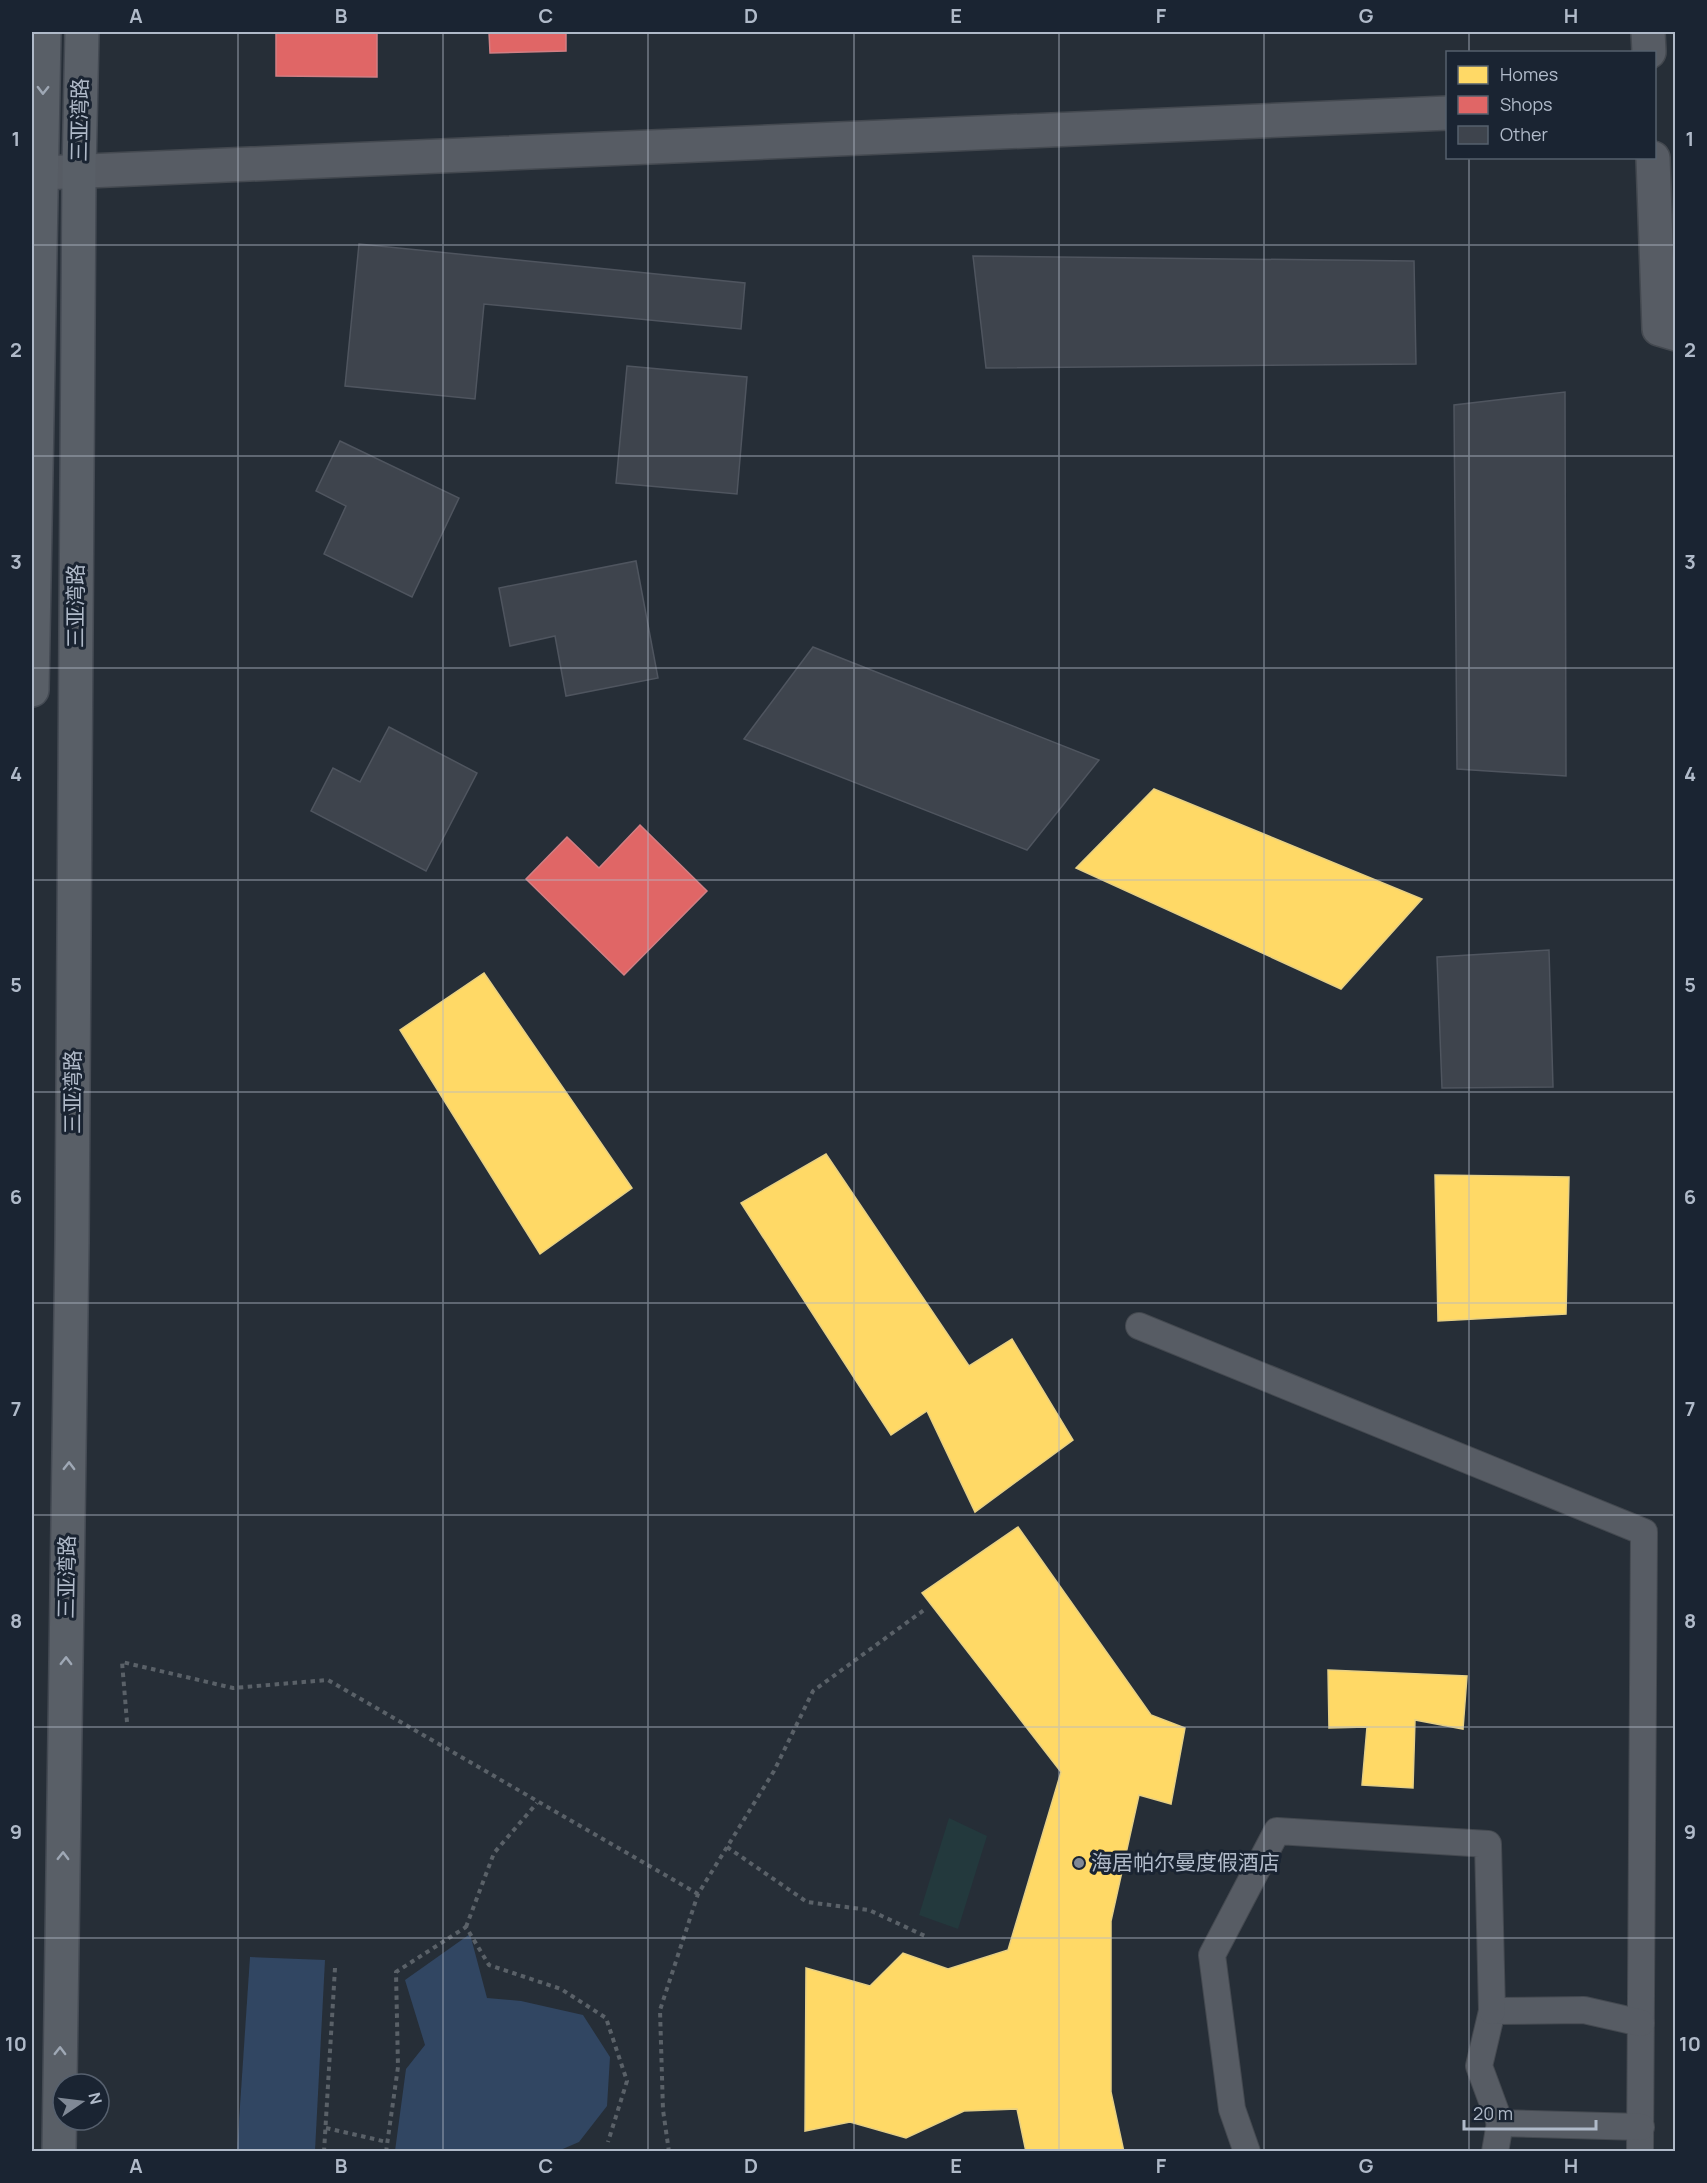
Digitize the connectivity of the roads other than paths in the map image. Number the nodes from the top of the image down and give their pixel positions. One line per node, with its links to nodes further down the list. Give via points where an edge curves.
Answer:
1 (44, 32): 8 (main road, 三亚湾路, one-way to 8)
2 (82, 32): 7 (main road, 三亚湾路)
3 (1648, 32): 4 (street)
4 (1649, 51)
5 (1446, 113): 7 (street)
6 (1653, 159): 9 (street, via 1659,329)
7 (79, 172): 8 (street); 16 (main road, 三亚湾路, one-way to 7, via 72,1243)
8 (41, 173): 10 (main road, 三亚湾路)
9 (1676, 334)
10 (32, 690)
11 (1139, 1326): 13 (lane, via 1644,1532)
12 (1492, 2011): 13 (lane, via 1584,2010); 14 (lane, via 1479,2066); 17 (lane, via 1488,1844 1276,1831 1212,1955 1232,2109)
13 (1641, 2023): 15 (lane)
14 (1500, 2123): 15 (lane); 18 (lane)
15 (1640, 2139)
16 (59, 2151)
17 (1247, 2151)
18 (1495, 2151)

